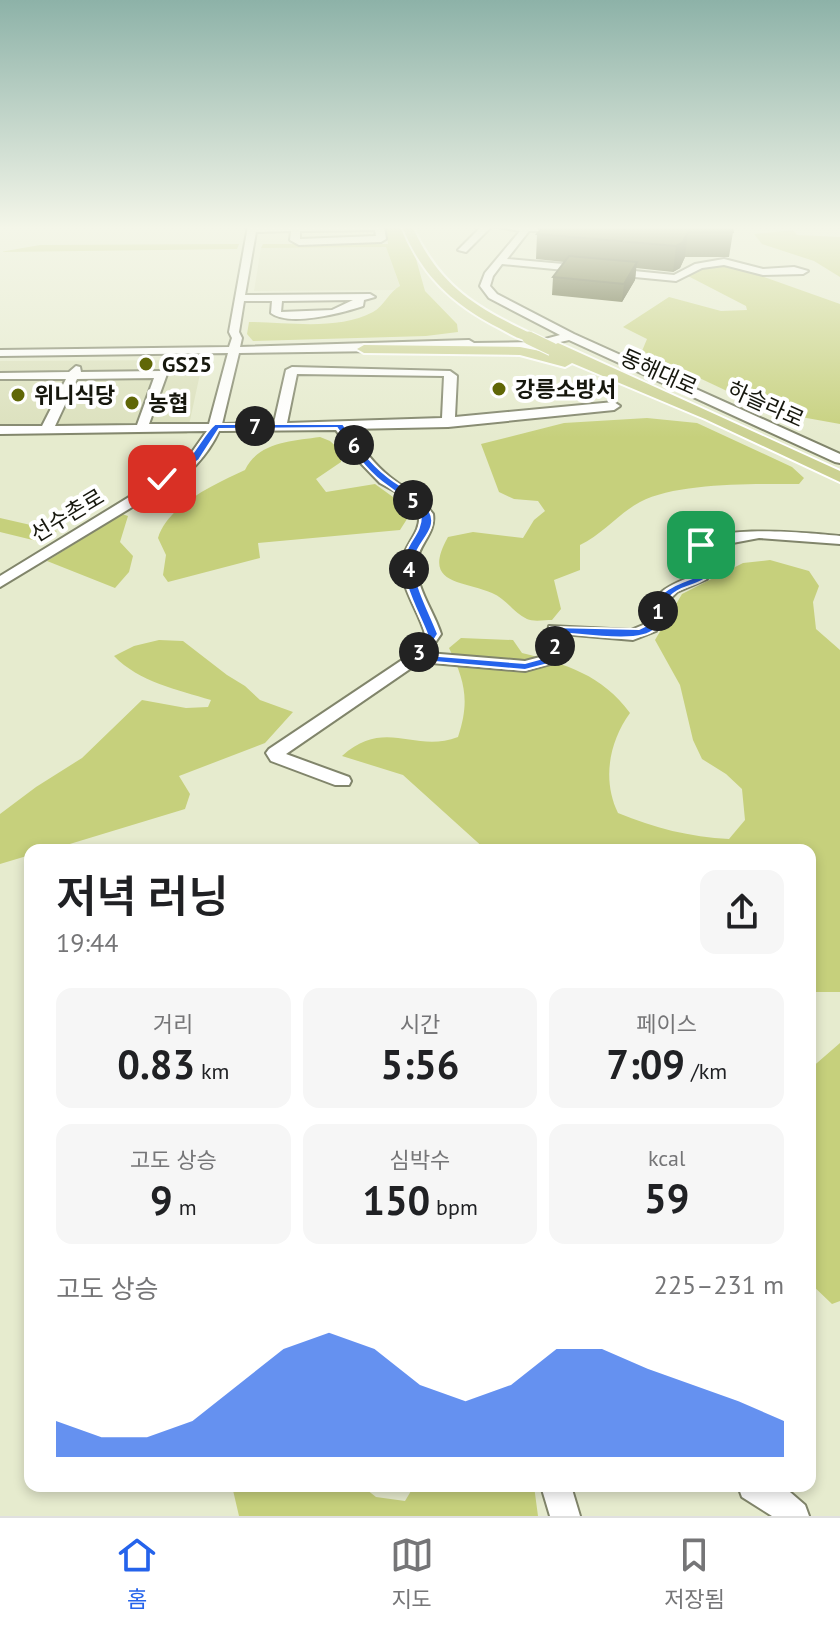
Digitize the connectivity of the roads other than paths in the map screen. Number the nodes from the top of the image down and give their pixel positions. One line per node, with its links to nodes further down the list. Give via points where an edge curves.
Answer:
1 (452, 297): 9 (main road, via 482,325 483,333)
2 (455, 297): 7 (main road, 동해대로, via 483,316)
3 (463, 297): 7 (main road, 동해대로)
4 (495, 297): 8 (street, 하슬라로)
5 (240, 298): 6 (street); 10 (street, 선수촌로, via 237,338)
6 (277, 298): 6 (street, via 280,315 333,313 364,297)
7 (533, 337): 8 (main road, 동해대로, bridge)
8 (561, 341): 9 (street); 11 (street); 17 (main road, 동해대로); 19 (main road, 동해대로); 27 (street, 하슬라로)
9 (411, 344): 10 (street)
10 (230, 348): 11 (street); 12 (street); 21 (street, 선수촌로)
11 (358, 349): 14 (street); 17 (main road, via 531,353)
12 (84, 350): 13 (street); 16 (street)
13 (0, 351)
14 (352, 371): 20 (street, via 446,373 451,376); 22 (street, via 292,370)
15 (0, 376): 16 (street)
16 (73, 376): 24 (street, via 161,374); 25 (street)
17 (637, 387): 19 (main road, 동해대로)
18 (614, 406): 20 (street)
19 (710, 416): 28 (main road, 동해대로)
20 (448, 423): 23 (street)
21 (210, 426): 22 (street); 24 (street); 29 (street, 선수촌로, via 212,436 196,458)
22 (280, 426): 23 (street)
23 (340, 426): 33 (street, via 385,480 405,491 426,514 426,528 410,554 409,571 433,634)
24 (142, 428): 25 (street)
25 (47, 429): 26 (street)
26 (0, 430)
27 (840, 459)
28 (840, 477)
29 (155, 482): 31 (street, 선수촌로); 32 (street, 선수촌로)
30 (840, 540): 33 (street, via 759,534 701,545 694,550 700,579 672,589 659,602 650,628 633,635 555,629 555,651 542,664)
31 (0, 570)
32 (0, 582)
33 (417, 657): 34 (street, via 275,753)
34 (342, 781)
35 (558, 1492): 37 (street)
36 (764, 1492): 38 (street)
37 (565, 1516)
38 (794, 1516)

